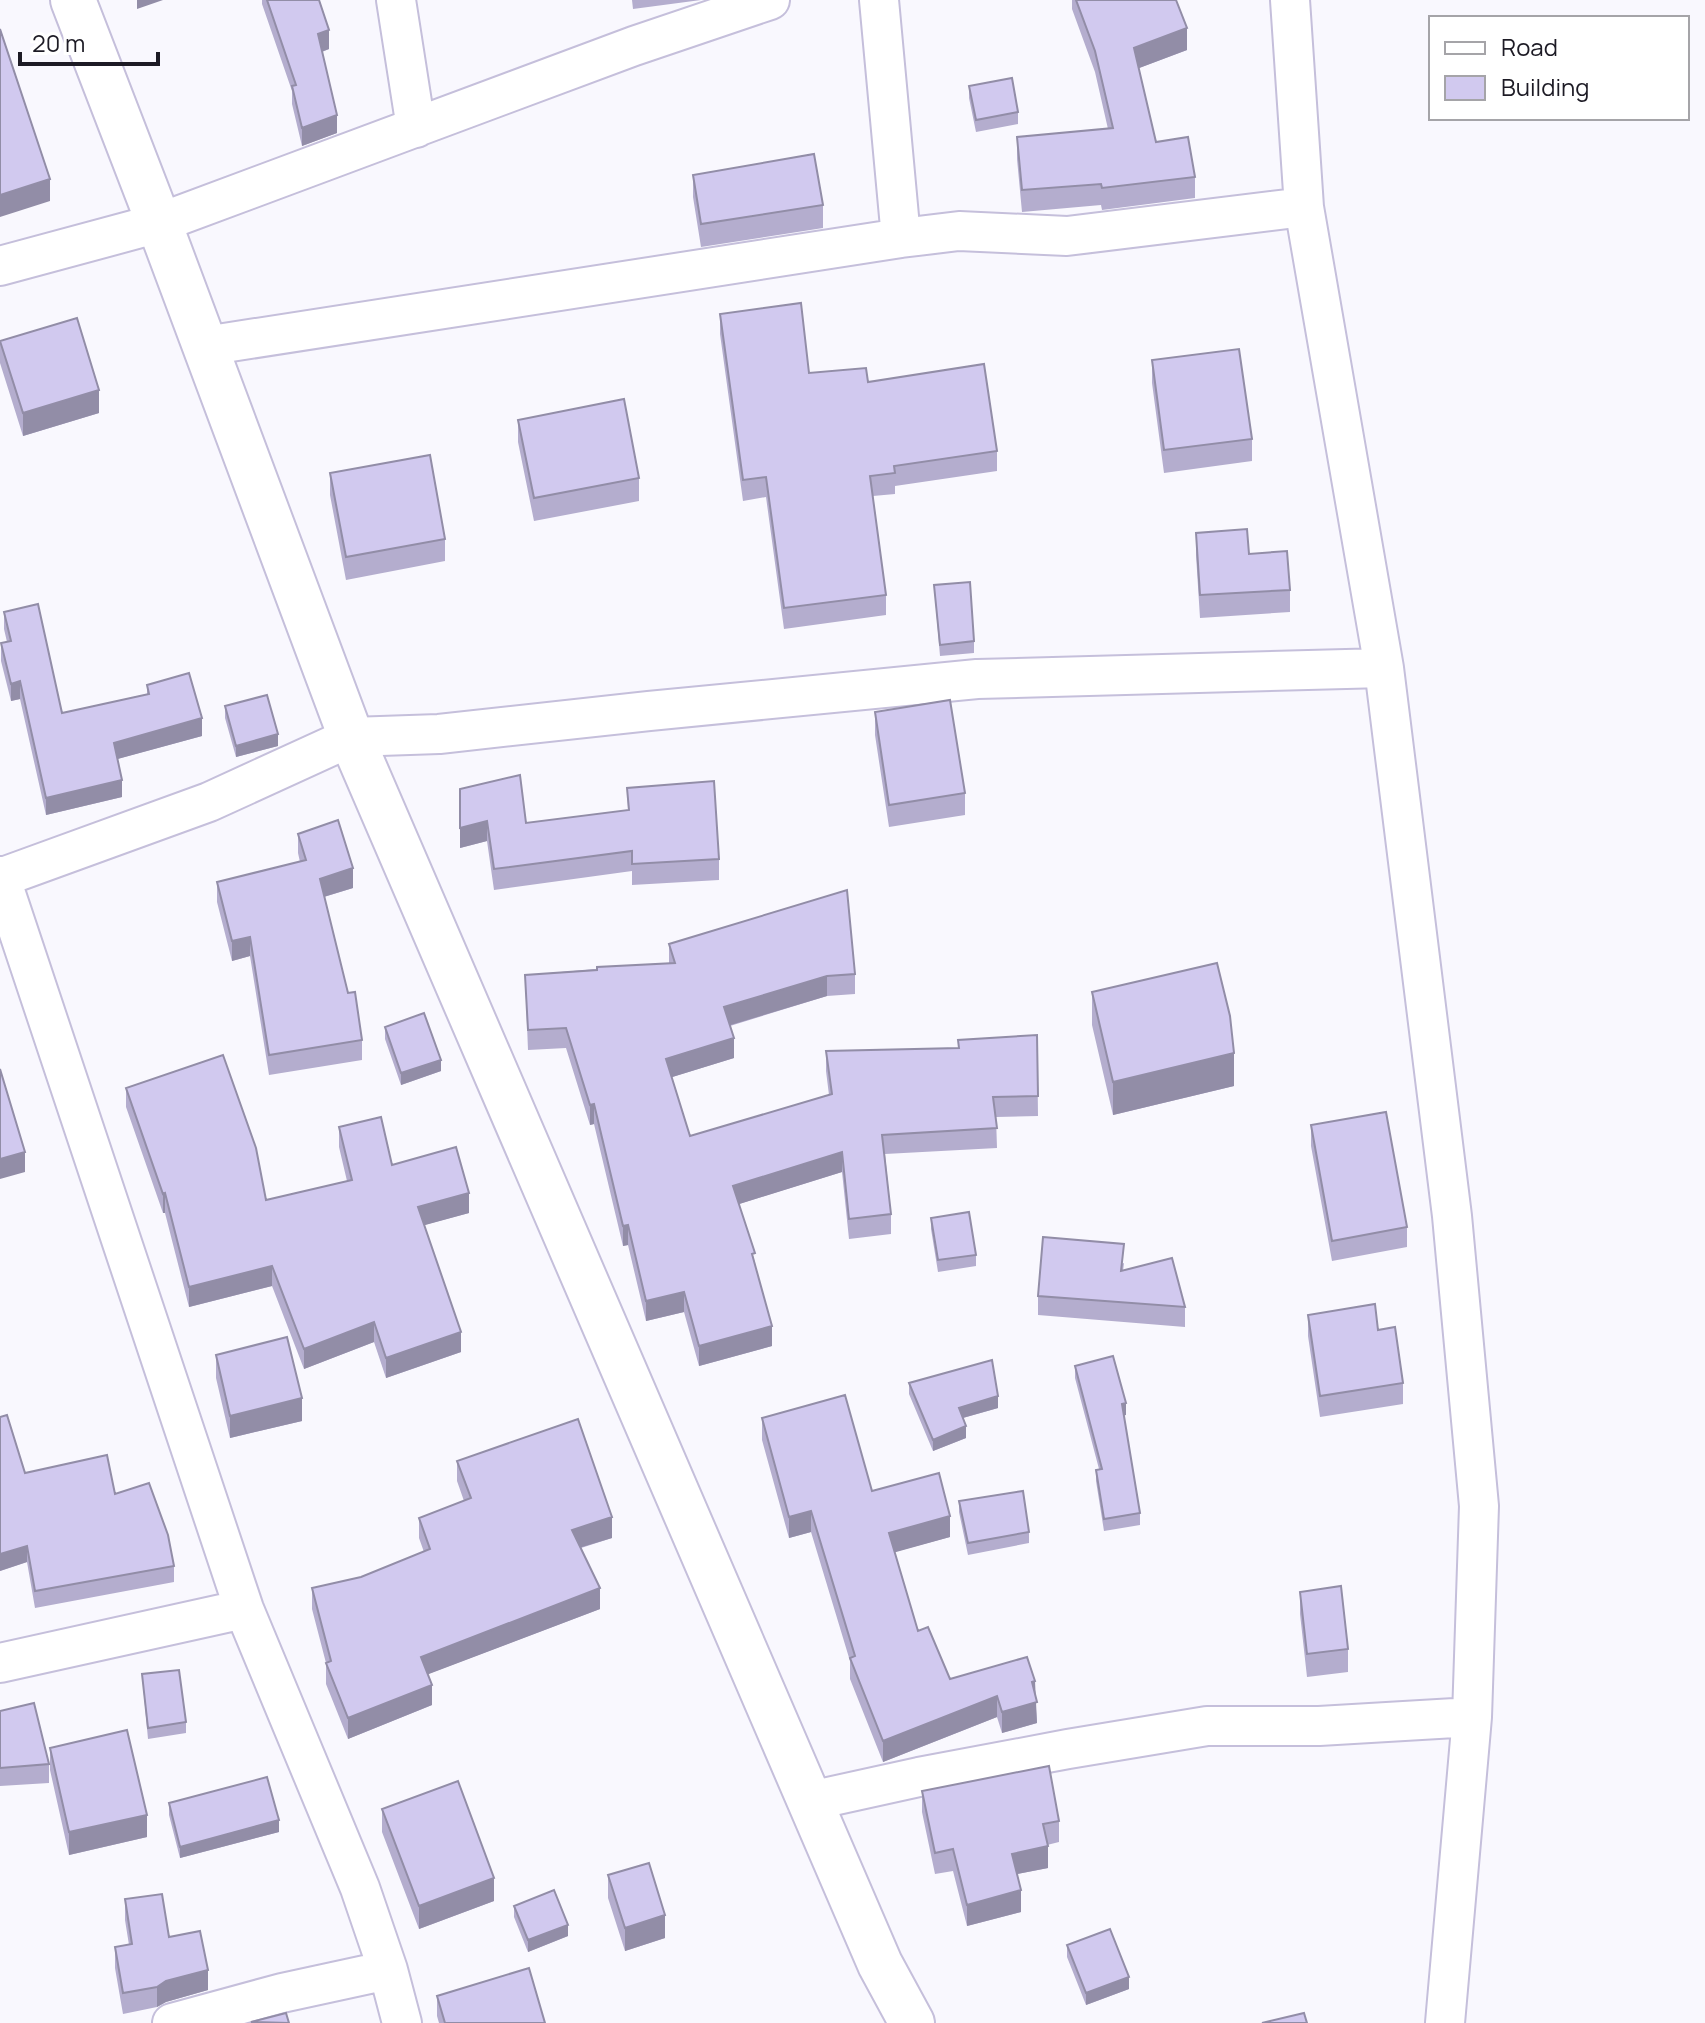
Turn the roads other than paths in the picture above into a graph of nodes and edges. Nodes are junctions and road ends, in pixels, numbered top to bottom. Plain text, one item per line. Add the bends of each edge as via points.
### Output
1 (73, 0) edge
2 (396, 0) edge
3 (770, 0) edge
4 (879, 0) edge
5 (1290, 0) edge
6 (416, 128) junction
7 (1304, 207) junction
8 (159, 223) junction
9 (901, 238) junction
10 (0, 266) edge
11 (205, 346) junction
12 (1384, 668) junction
13 (351, 737) junction
14 (0, 877) edge
15 (244, 1609) junction
16 (0, 1663) edge
17 (1472, 1717) junction
18 (810, 1801) junction
19 (388, 1970) junction
20 (172, 2023) edge
21 (402, 2023) edge
22 (912, 2023) edge
23 (1445, 2023) edge

1 - 8 main road
2 - 6 street
3 - 6 street
4 - 9 street
5 - 7 street
6 - 8 street
7 - 9 street via 1067,236 959,231
7 - 12 street
8 - 10 street
8 - 11 main road
9 - 11 street
11 - 13 main road
12 - 13 street via 977,679 439,734
12 - 17 street via 1452,1216 1479,1506
13 - 14 street via 209,802
13 - 18 main road
14 - 15 street
15 - 16 street
15 - 19 street via 360,1888
17 - 18 street via 1207,1726
17 - 23 street
18 - 22 main road via 880,1964
19 - 20 street
19 - 21 street

